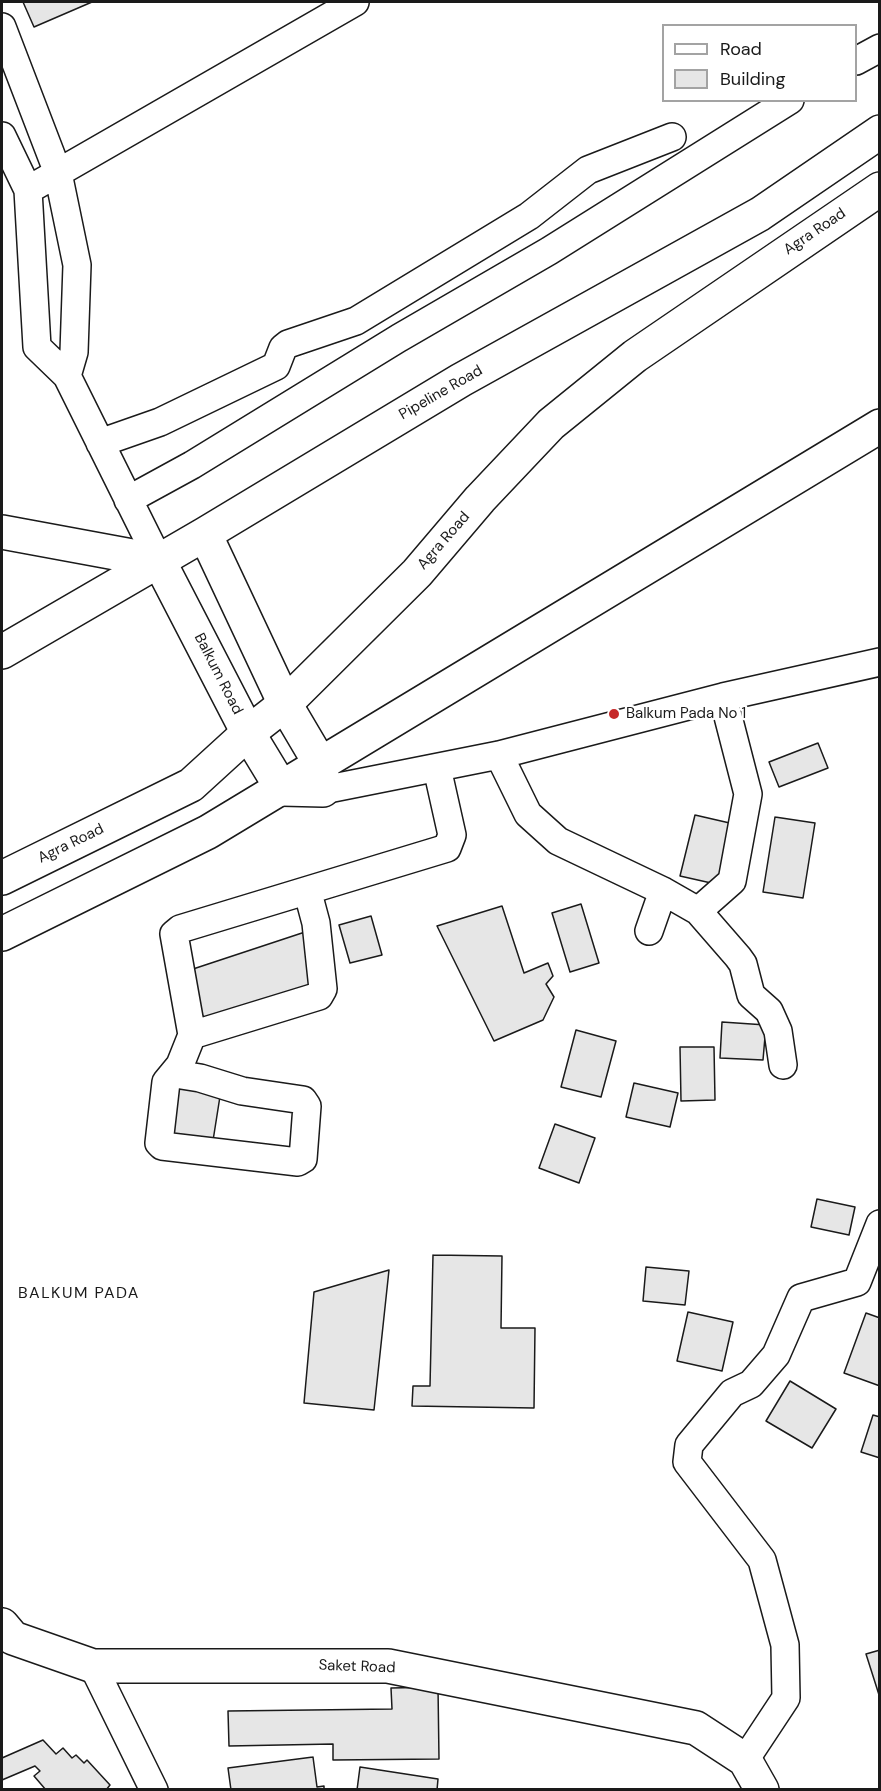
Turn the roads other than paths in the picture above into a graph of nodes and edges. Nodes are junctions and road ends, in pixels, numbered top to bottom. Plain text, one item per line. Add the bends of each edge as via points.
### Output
1 (355, 2) edge
2 (2, 27) edge
3 (879, 48) edge
4 (857, 60) edge
5 (785, 102) edge
6 (879, 132) edge
7 (2, 136) edge
8 (672, 137) dead end
9 (58, 173) junction
10 (879, 189) edge
11 (28, 190) junction
12 (76, 285) junction
13 (35, 286) junction
14 (67, 376) junction
15 (879, 426) edge
16 (100, 443) junction
17 (128, 500) junction
18 (2, 532) edge
19 (205, 534) junction
20 (159, 561) junction
21 (2, 652) edge
22 (879, 662) edge
23 (723, 697) junction
24 (285, 704) junction
25 (249, 733) junction
26 (499, 755) junction
27 (437, 768) junction
28 (322, 778) junction
29 (282, 789) junction
30 (2, 878) edge
31 (663, 891) junction
32 (308, 893) junction
33 (698, 911) junction
34 (650, 931) dead end
35 (2, 934) edge
36 (192, 1035) junction
37 (783, 1065) dead end
38 (175, 1074) junction
39 (879, 1224) edge
40 (2, 1625) edge
41 (93, 1666) junction
42 (745, 1760) junction
43 (154, 1790) edge
44 (762, 1790) edge

1 - 9 street
2 - 9 street
3 - 4 street
5 - 17 street via 549,251
6 - 19 main road, Pipeline Road via 760,214 461,381
7 - 11 street
8 - 16 street via 588,170 529,216 356,321 288,344 276,366 160,422
9 - 11 street
9 - 12 street via 77,264
10 - 24 main road, Agra Road via 634,356 551,424 417,573
11 - 13 street
12 - 13 street
12 - 14 street via 74,352
13 - 14 street via 37,347
14 - 16 street
15 - 28 main road
16 - 17 street
17 - 20 street
18 - 20 main road
19 - 20 main road, Pipeline Road
19 - 24 main road
20 - 21 main road, Pipeline Road
20 - 25 main road, Balkum Road
22 - 23 street
23 - 26 street
23 - 33 street via 748,794 732,881
24 - 25 main road, Agra Road
24 - 28 main road
25 - 29 main road, Balkum Road
25 - 30 main road, Agra Road via 191,785
26 - 27 street
26 - 31 street via 528,814 558,842
27 - 28 street
27 - 32 street via 452,835 447,848
28 - 29 main road
29 - 35 main road via 208,832
31 - 33 street
31 - 34 street
32 - 36 street via 316,922 323,989 319,996
32 - 36 street via 180,929 174,934
33 - 37 street via 743,964 751,995 769,1011 778,1031
36 - 38 street
38 - 38 street via 166,1082 159,1143 162,1146 298,1162 303,1159 307,1106 303,1100 242,1091
39 - 42 street via 857,1282 801,1298 776,1354 751,1384 732,1393 689,1445 687,1462 762,1560 785,1644 786,1698
40 - 41 main road, Saket Road via 13,1638
41 - 42 main road, Saket Road via 388,1666 696,1728
41 - 43 street
42 - 44 main road, Saket Road

